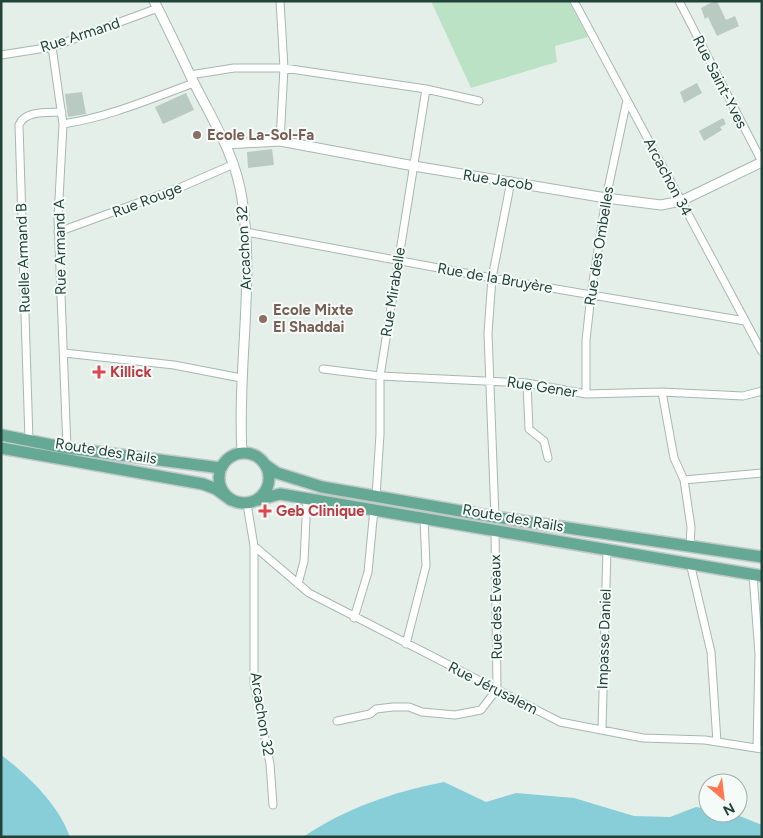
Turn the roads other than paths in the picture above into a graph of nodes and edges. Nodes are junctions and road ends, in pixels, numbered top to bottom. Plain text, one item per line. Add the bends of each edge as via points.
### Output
1 (280, 1) edge
2 (574, 1) edge
3 (679, 1) edge
4 (156, 5) edge
5 (52, 46) junction
6 (1, 55) edge
7 (284, 68) junction
8 (192, 79) junction
9 (426, 89) junction
10 (479, 100) dead end
11 (627, 100) junction
12 (62, 112) junction
13 (63, 124) junction
14 (280, 141) junction
15 (226, 144) junction
16 (762, 162) edge
17 (234, 164) junction
18 (414, 166) junction
19 (511, 181) junction
20 (606, 198) junction
21 (681, 201) junction
22 (58, 232) junction
23 (246, 232) junction
24 (397, 260) junction
25 (492, 278) junction
26 (591, 295) junction
27 (745, 321) junction
28 (762, 352) edge
29 (64, 353) junction
30 (323, 369) dead end
31 (380, 376) junction
32 (241, 378) junction
33 (492, 380) junction
34 (527, 383) junction
35 (762, 391) edge
36 (662, 392) junction
37 (586, 394) junction
38 (1, 435) edge
39 (29, 440) junction
40 (1, 448) edge
41 (67, 448) junction
42 (242, 453) junction
43 (548, 458) dead end
44 (267, 466) junction
45 (221, 468) junction
46 (762, 473) edge
47 (684, 480) junction
48 (376, 497) junction
49 (307, 499) junction
50 (230, 500) junction
51 (258, 500) junction
52 (247, 504) junction
53 (374, 509) junction
54 (495, 517) junction
55 (424, 518) junction
56 (495, 530) junction
57 (254, 546) junction
58 (690, 546) junction
59 (607, 549) junction
60 (762, 556) edge
61 (690, 563) junction
62 (758, 575) edge
63 (298, 584) junction
64 (354, 618) junction
65 (406, 644) junction
66 (497, 689) junction
67 (338, 721) dead end
68 (602, 729) junction
69 (718, 742) junction
70 (759, 748) edge
71 (273, 805) dead end

1 - 7 street
2 - 11 street, Arcachon 34
3 - 16 street, Rue Saint-Yves
4 - 5 street, Rue Armand
4 - 8 street, Arcachon 32
5 - 6 street, Rue Armand
5 - 12 street, Rue Armand A
7 - 8 street via 234,68
7 - 9 street
7 - 14 street
8 - 13 street via 122,111
8 - 15 street, Arcachon 32
9 - 10 street
9 - 18 street, Rue Mirabelle
11 - 20 street, Rue des Ombelles
11 - 21 street, Arcachon 34
12 - 13 street, Rue Armand A
12 - 39 street, Ruelle Armand B via 28,115 19,125
13 - 22 street, Rue Armand A
14 - 15 street, Rue Jacob
14 - 18 street, Rue Jacob
15 - 17 street, Arcachon 32
16 - 21 street, Rue Jacob
17 - 22 street, Rue Rouge via 179,188
17 - 23 street, Arcachon 32
18 - 19 street, Rue Jacob
18 - 24 street, Rue Mirabelle
19 - 20 street, Rue Jacob
19 - 25 street
20 - 21 street, Rue Jacob via 661,205
20 - 26 street, Rue des Ombelles
21 - 27 street, Arcachon 34
22 - 29 street, Rue Armand A
23 - 24 street, Rue de la Bruyère
23 - 32 street, Arcachon 32
24 - 25 street, Rue de la Bruyère
24 - 31 street, Rue Mirabelle
25 - 26 street, Rue de la Bruyère
25 - 33 street via 488,333
26 - 27 street, Rue de la Bruyère
26 - 37 street, Rue des Ombelles via 586,340
27 - 28 street, Arcachon 34
29 - 32 street via 174,365
29 - 41 street, Rue Armand A
30 - 31 street, Rue Gener
31 - 33 street, Rue Gener
31 - 48 street, Rue Mirabelle
32 - 42 street, Arcachon 32
33 - 34 street, Rue Gener
33 - 54 street
34 - 37 street, Rue Gener
34 - 43 street via 528,429 544,441
35 - 36 street, Rue Gener via 744,396
36 - 37 street, Rue Gener
36 - 47 street via 674,458
38 - 39 main road, Route des Rails
39 - 41 main road, Route des Rails
40 - 50 main road, Route des Rails via 204,484
41 - 45 main road, Route des Rails
42 - 44 main road via 256,456
42 - 45 main road via 229,458
44 - 48 main road, Route des Rails via 277,473 322,487
44 - 51 main road via 270,481
45 - 50 main road via 221,490
46 - 47 street
47 - 58 street via 691,527
48 - 54 main road, Route des Rails
49 - 51 main road, Route des Rails via 280,494
49 - 53 main road, Route des Rails
49 - 63 street via 304,561
50 - 52 main road
51 - 52 main road
52 - 57 street, Arcachon 32
53 - 55 main road, Route des Rails
53 - 64 street via 368,572
54 - 58 main road, Route des Rails
55 - 56 main road, Route des Rails
55 - 65 street via 426,566
56 - 59 main road, Route des Rails
56 - 66 street, Rue des Eveaux
57 - 63 street, Rue Jérusalem
57 - 71 street, Arcachon 32 via 254,683 270,764
58 - 60 main road, Route des Rails
59 - 61 main road, Route des Rails
59 - 68 street, Impasse Daniel
61 - 62 main road, Route des Rails
61 - 69 street via 711,652
62 - 70 street
63 - 64 street, Rue Jérusalem
64 - 65 street, Rue Jérusalem
65 - 66 street, Rue Jérusalem
66 - 67 street via 481,710 455,715 393,707
66 - 68 street, Rue Jérusalem via 560,722
68 - 69 street, Rue Jérusalem via 643,738
69 - 70 street, Rue Jérusalem

